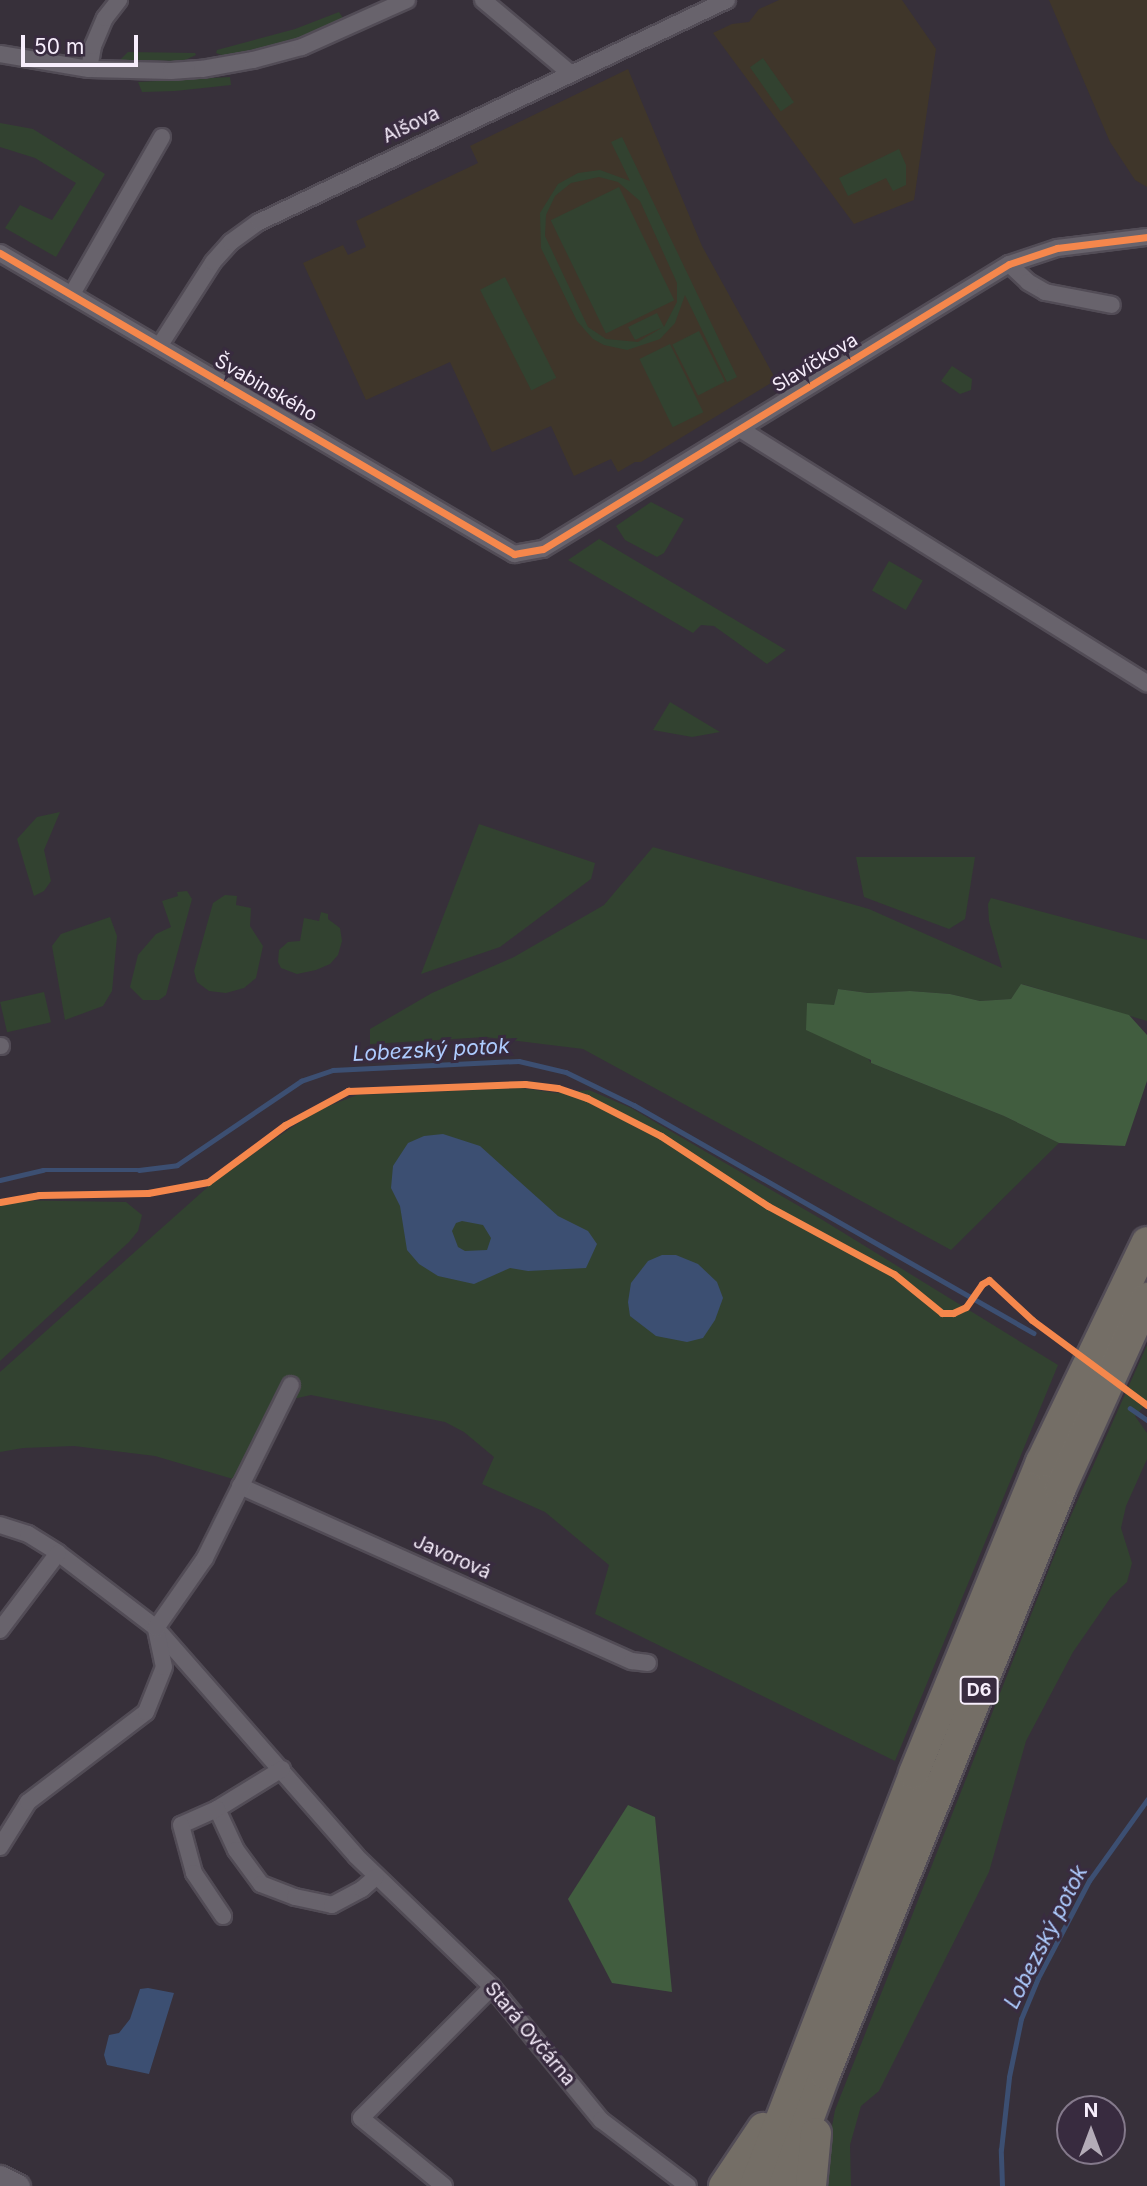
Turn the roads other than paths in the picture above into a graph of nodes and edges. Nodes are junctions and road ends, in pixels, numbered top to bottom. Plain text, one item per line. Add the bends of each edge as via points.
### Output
1 (119, 0) edge
2 (407, 0) edge
3 (483, 0) edge
4 (727, 0) edge
5 (0, 54) edge
6 (89, 69) junction
7 (570, 73) junction
8 (162, 137) dead end
9 (1147, 237) edge
10 (0, 253) edge
11 (1009, 264) junction
12 (72, 294) junction
13 (1112, 305) dead end
14 (160, 345) junction
15 (740, 429) junction
16 (514, 554) joint
17 (1147, 682) edge
18 (1147, 1242) edge
19 (1147, 1298) edge
20 (291, 1385) dead end
21 (240, 1486) junction
22 (0, 1525) edge
23 (58, 1553) junction
24 (156, 1628) junction
25 (0, 1630) edge
26 (648, 1663) dead end
27 (282, 1769) junction
28 (217, 1809) junction
29 (0, 1847) edge
30 (376, 1877) junction
31 (223, 1916) dead end
32 (492, 1987) junction
33 (813, 2069) junction
34 (0, 2177) edge
35 (18, 2186) edge
36 (444, 2186) edge
37 (688, 2186) edge
38 (724, 2186) edge
39 (755, 2186) edge
40 (784, 2186) edge
41 (811, 2186) edge

1 - 6 street via 97,37
2 - 6 street via 302,47 253,60 171,71
3 - 7 street
4 - 7 street, Alšova
5 - 6 street
7 - 14 street, Alšova via 259,222 213,262
8 - 12 street
9 - 11 street, Slavíčkova via 1057,248
10 - 12 street, Švabinského
11 - 13 street via 1045,292
11 - 15 street, Slavíčkova
12 - 14 street, Švabinského
14 - 16 street, Švabinského
15 - 16 street, Slavíčkova via 543,549
15 - 17 street
18 - 33 highway, D6 via 1041,1462 914,1773
19 - 33 highway, D6
20 - 21 street
21 - 24 street via 205,1558
21 - 26 street, Javorová via 632,1661
22 - 23 street, Stará Ovčárna via 28,1534
23 - 24 street, Stará Ovčárna
23 - 25 street
24 - 27 street, Stará Ovčárna
24 - 29 street via 164,1667 146,1712 28,1802
27 - 28 street
27 - 30 street, Stará Ovčárna
28 - 30 street via 236,1850 261,1884 332,1905
28 - 31 street via 181,1825 194,1873
30 - 32 street, Stará Ovčárna
32 - 36 street via 361,2118
32 - 37 street, Stará Ovčárna via 601,2120
33 - 38 highway
33 - 39 highway, D6
33 - 40 highway, D6
33 - 41 highway
34 - 35 main road

